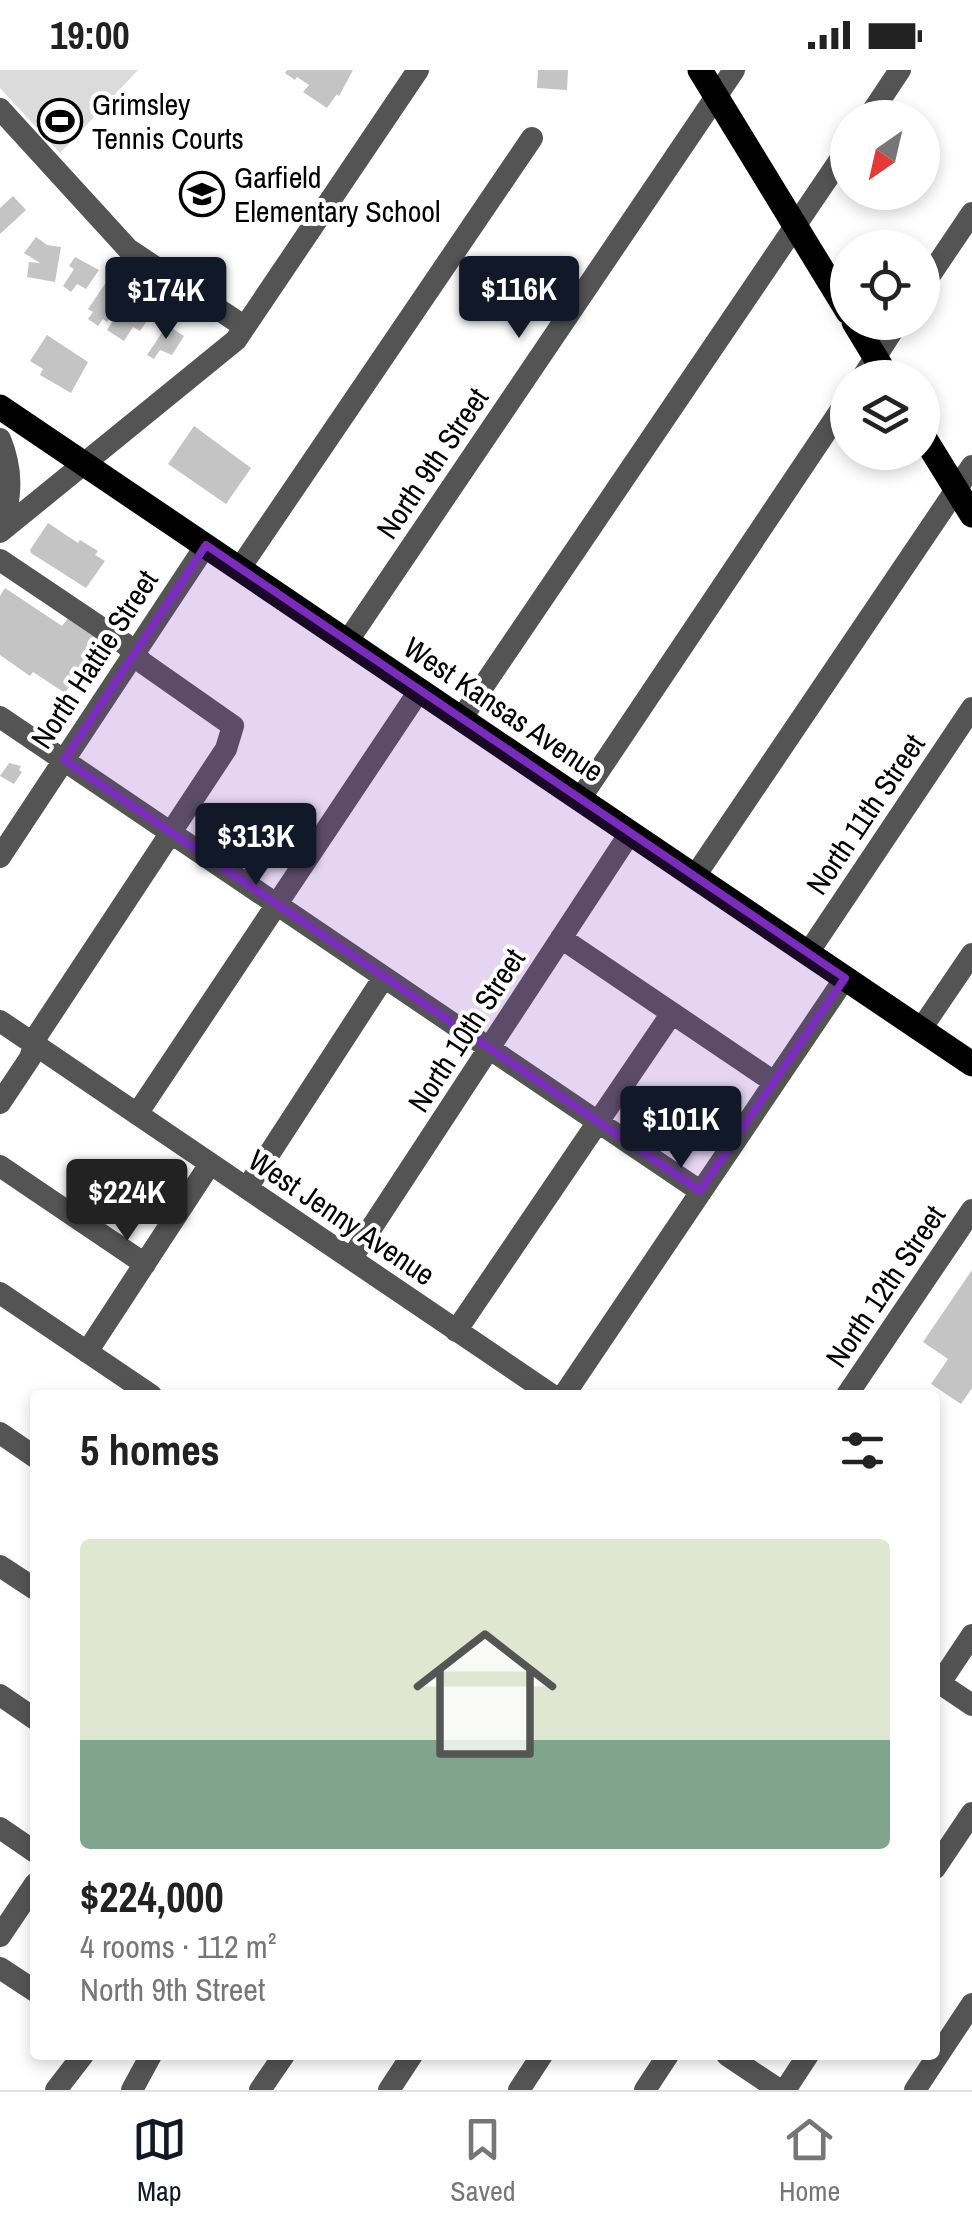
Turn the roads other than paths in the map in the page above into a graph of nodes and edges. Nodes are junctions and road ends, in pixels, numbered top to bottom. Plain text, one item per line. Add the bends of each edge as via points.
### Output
1 (418, 70) edge
2 (700, 70) edge
3 (734, 70) edge
4 (900, 70) edge
5 (716, 96) junction
6 (880, 100) edge
7 (0, 109) edge
8 (532, 138) dead end
9 (830, 174) edge
10 (972, 213) edge
11 (795, 226) junction
12 (940, 260) edge
13 (830, 283) edge
14 (244, 328) junction
15 (0, 406) edge
16 (830, 426) edge
17 (0, 439) edge
18 (82, 462) junction
19 (940, 462) edge
20 (972, 466) edge
21 (957, 489) junction
22 (972, 515) edge
23 (2, 530) edge
24 (206, 545) junction
25 (0, 560) edge
26 (240, 568) junction
27 (347, 642) junction
28 (134, 653) junction
29 (419, 691) junction
30 (972, 708) edge
31 (0, 717) edge
32 (461, 719) junction
33 (64, 760) junction
34 (580, 799) junction
35 (170, 832) junction
36 (630, 833) junction
37 (0, 857) edge
38 (695, 876) junction
39 (276, 904) junction
40 (561, 938) junction
41 (808, 953) junction
42 (972, 954) edge
43 (384, 978) junction
44 (845, 978) junction
45 (672, 1013) junction
46 (0, 1022) edge
47 (921, 1029) junction
48 (34, 1044) junction
49 (489, 1049) junction
50 (972, 1064) edge
51 (774, 1082) junction
52 (0, 1103) edge
53 (136, 1114) junction
54 (598, 1122) junction
55 (210, 1164) junction
56 (0, 1166) edge
57 (246, 1188) junction
58 (700, 1191) junction
59 (972, 1210) edge
60 (351, 1259) junction
61 (146, 1264) junction
62 (0, 1293) edge
63 (456, 1330) junction
64 (86, 1352) junction
65 (143, 1390) edge
66 (545, 1390) edge
67 (567, 1390) edge
68 (850, 1390) edge
69 (0, 1433) edge
70 (30, 1454) edge
71 (0, 1566) edge
72 (30, 1586) edge
73 (972, 1635) edge
74 (940, 1679) edge
75 (940, 1685) edge
76 (0, 1695) edge
77 (972, 1705) edge
78 (30, 1716) edge
79 (972, 1813) edge
80 (0, 1828) edge
81 (30, 1849) edge
82 (940, 1861) edge
83 (30, 1891) edge
84 (0, 1936) edge
85 (0, 1968) edge
86 (30, 1988) edge
87 (972, 2004) edge
88 (940, 2052) edge
89 (79, 2060) edge
90 (143, 2060) edge
91 (281, 2060) edge
92 (409, 2060) edge
93 (539, 2060) edge
94 (665, 2060) edge
95 (735, 2060) edge
96 (804, 2060) edge
97 (935, 2060) edge
98 (56, 2090) edge
99 (132, 2090) edge
100 (260, 2090) edge
101 (388, 2090) edge
102 (519, 2090) edge
103 (645, 2090) edge
104 (782, 2090) edge
105 (915, 2090) edge

1 - 14 street
2 - 5 main road
3 - 5 street, North 9th Street
4 - 6 street
5 - 11 main road
5 - 27 street, North 9th Street
7 - 14 street via 128,248
8 - 26 street
9 - 11 street
10 - 12 street
11 - 13 main road
11 - 32 street
14 - 18 street
15 - 18 main road, West Kansas Avenue
16 - 34 street
17 - 23 street via 10,464 11,496
18 - 23 street
18 - 24 main road, West Kansas Avenue
19 - 21 main road
20 - 21 street
21 - 22 main road
21 - 38 street
24 - 26 main road, West Kansas Avenue
24 - 28 street, North Hattie Street
25 - 28 street
26 - 27 main road, West Kansas Avenue
27 - 29 main road, West Kansas Avenue
28 - 33 street, North Hattie Street
28 - 35 street via 232,726 226,749
29 - 32 main road, West Kansas Avenue
29 - 39 street
30 - 41 street, North 11th Street
31 - 33 street
32 - 34 main road, West Kansas Avenue
33 - 35 street
33 - 37 street, North Hattie Street
34 - 36 main road, West Kansas Avenue
35 - 39 street
35 - 48 street
36 - 38 main road, West Kansas Avenue
36 - 40 street, North 10th Street
38 - 41 main road, West Kansas Avenue
39 - 43 street
39 - 53 street
40 - 45 street
40 - 49 street, North 10th Street
41 - 44 main road, West Kansas Avenue
42 - 47 street
43 - 49 street
43 - 57 street
44 - 47 main road, West Kansas Avenue
44 - 51 street
45 - 51 street
45 - 54 street
46 - 48 street, West Jenny Avenue
47 - 50 main road, West Kansas Avenue
48 - 52 street
48 - 53 street, West Jenny Avenue
49 - 54 street
49 - 60 street, North 10th Street
51 - 58 street
53 - 55 street, West Jenny Avenue
54 - 58 street
54 - 63 street
55 - 57 street, West Jenny Avenue
55 - 61 street
56 - 61 street
57 - 60 street, West Jenny Avenue
58 - 67 street
59 - 68 street, North 12th Street
60 - 63 street, West Jenny Avenue
61 - 64 street
62 - 64 street
63 - 66 street, West Jenny Avenue
64 - 65 street
69 - 70 street
71 - 72 street
73 - 74 street
75 - 77 street
76 - 78 street
79 - 82 street
80 - 81 street
83 - 84 street
85 - 86 street
87 - 88 street
89 - 98 street
90 - 99 street
91 - 100 street
92 - 101 street
93 - 102 street
94 - 103 street
95 - 104 street
96 - 104 street
97 - 105 street

